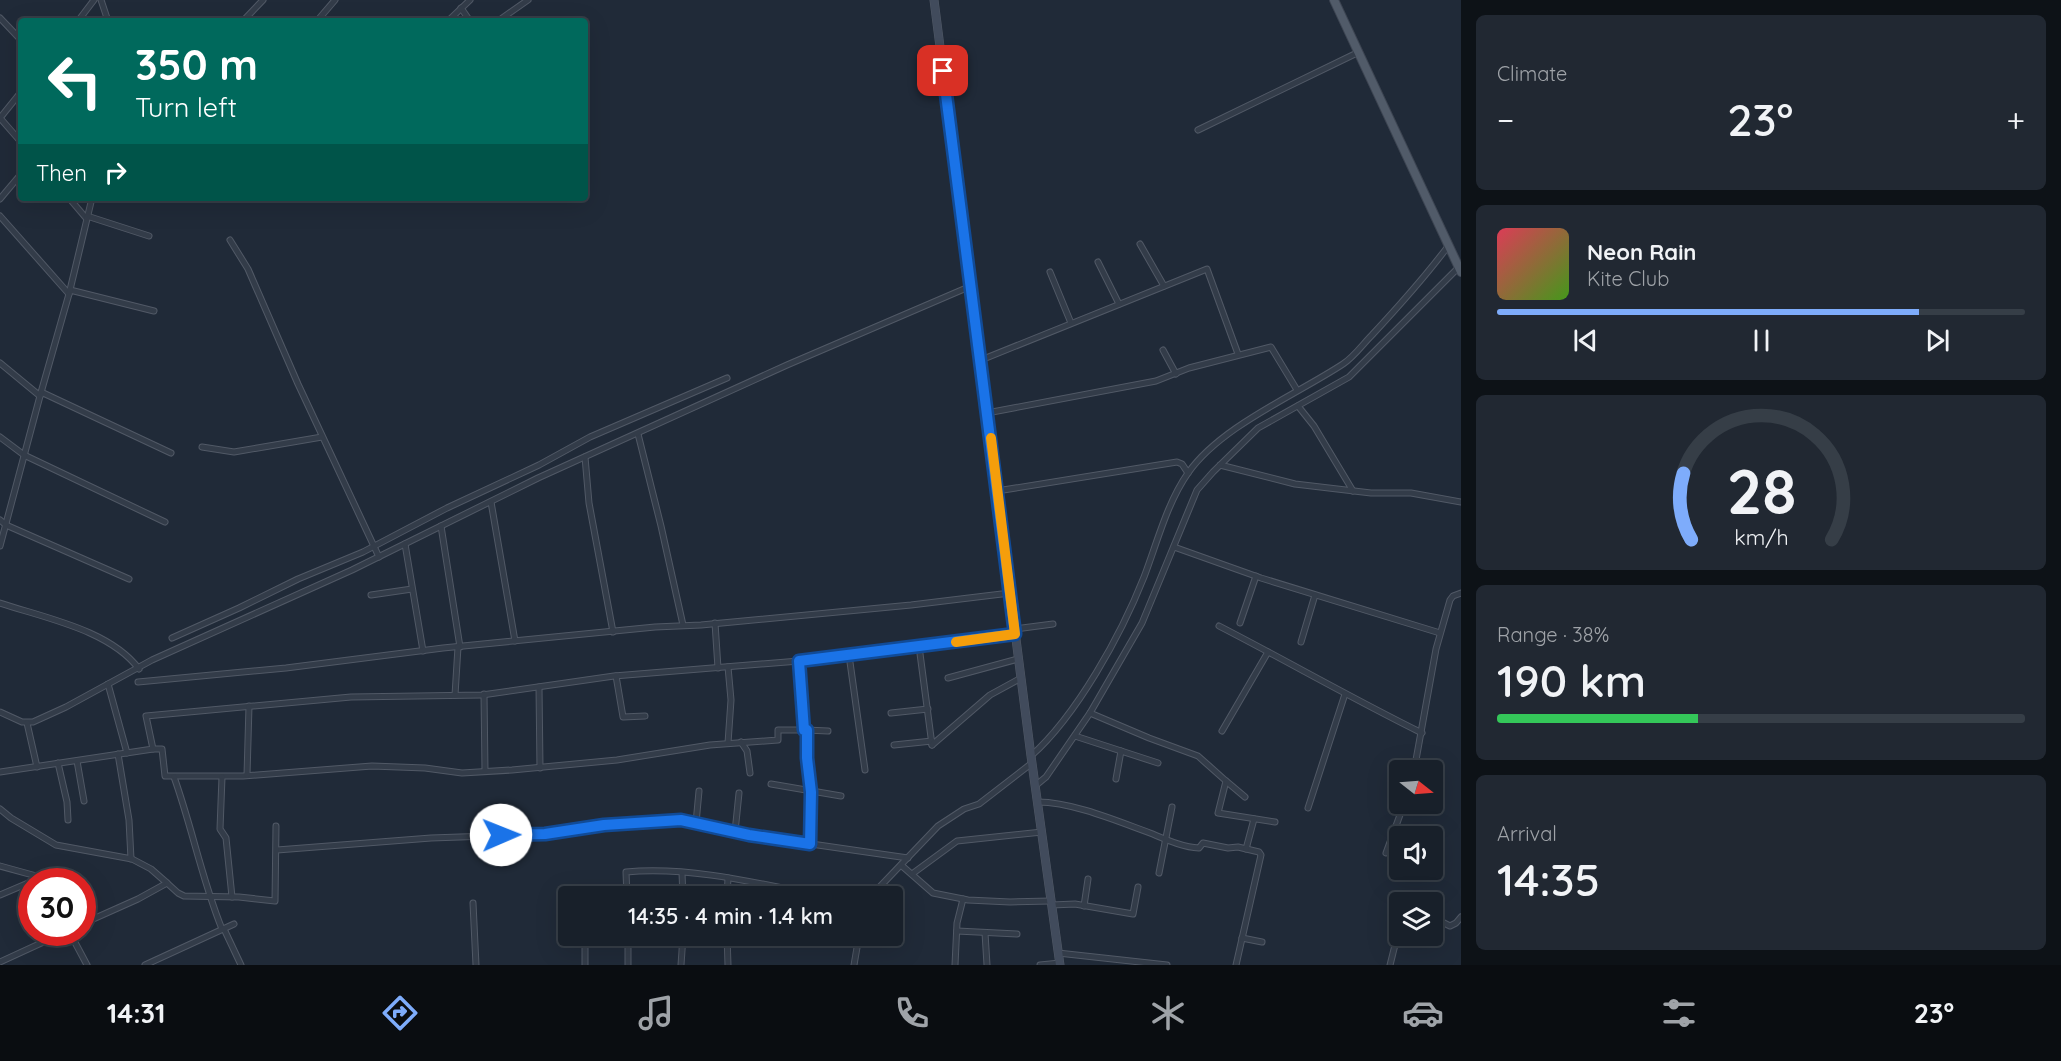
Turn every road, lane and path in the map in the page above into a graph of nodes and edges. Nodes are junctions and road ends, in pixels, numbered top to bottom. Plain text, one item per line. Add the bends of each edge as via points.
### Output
1 (94, 0) edge
2 (101, 0) edge
3 (262, 0) edge
4 (335, 0) edge
5 (470, 0) edge
6 (528, 0) edge
7 (934, 0) edge
8 (1334, 0) edge
9 (461, 8) junction
10 (0, 18) edge
11 (80, 18) edge
12 (107, 18) edge
13 (248, 18) edge
14 (320, 18) edge
15 (451, 18) edge
16 (468, 18) edge
17 (502, 18) edge
18 (18, 37) edge
19 (1359, 52) junction
20 (18, 96) edge
21 (1198, 130) dead end
22 (18, 139) edge
23 (18, 178) edge
24 (0, 199) edge
25 (72, 201) edge
26 (91, 201) edge
27 (0, 216) edge
28 (87, 217) junction
29 (149, 236) dead end
30 (230, 240) dead end
31 (1140, 244) dead end
32 (1449, 245) junction
33 (1098, 262) dead end
34 (1460, 269) edge
35 (1050, 272) dead end
36 (971, 286) junction
37 (1164, 286) junction
38 (70, 292) junction
39 (1119, 304) junction
40 (154, 310) dead end
41 (1071, 323) junction
42 (1163, 350) dead end
43 (1238, 354) junction
44 (981, 360) junction
45 (0, 363) edge
46 (1176, 374) junction
47 (727, 378) dead end
48 (1297, 390) junction
49 (40, 394) junction
50 (1298, 406) junction
51 (987, 413) junction
52 (638, 434) junction
53 (0, 437) edge
54 (322, 437) junction
55 (202, 447) dead end
56 (171, 453) dead end
57 (24, 455) junction
58 (585, 458) junction
59 (1220, 465) junction
60 (1188, 472) junction
61 (997, 491) junction
62 (1353, 491) junction
63 (491, 502) junction
64 (1461, 502) edge
65 (0, 520) edge
66 (165, 522) dead end
67 (6, 525) junction
68 (441, 526) junction
69 (405, 544) junction
70 (0, 546) edge
71 (373, 546) junction
72 (1174, 548) junction
73 (379, 556) junction
74 (1256, 576) junction
75 (129, 579) dead end
76 (412, 589) junction
77 (1010, 593) junction
78 (1461, 593) edge
79 (371, 595) dead end
80 (1315, 595) junction
81 (0, 603) edge
82 (715, 623) junction
83 (1240, 623) dead end
84 (1053, 624) dead end
85 (683, 626) junction
86 (1219, 626) dead end
87 (613, 632) junction
88 (1015, 632) junction
89 (1440, 633) junction
90 (172, 638) dead end
91 (515, 642) junction
92 (1301, 642) dead end
93 (920, 646) junction
94 (459, 647) junction
95 (423, 651) junction
96 (1268, 652) junction
97 (849, 655) junction
98 (1018, 659) junction
99 (799, 661) junction
100 (728, 667) junction
101 (718, 668) junction
102 (139, 669) junction
103 (616, 676) junction
104 (948, 678) dead end
105 (1021, 678) junction
106 (138, 682) dead end
107 (108, 684) junction
108 (538, 687) junction
109 (484, 694) junction
110 (1345, 694) junction
111 (455, 695) junction
112 (249, 706) junction
113 (928, 709) junction
114 (0, 712) edge
115 (891, 713) dead end
116 (1090, 713) junction
117 (645, 716) dead end
118 (27, 723) junction
119 (805, 730) junction
120 (828, 731) dead end
121 (1222, 731) dead end
122 (1422, 733) junction
123 (1075, 736) junction
124 (932, 741) junction
125 (741, 742) junction
126 (728, 743) junction
127 (894, 745) dead end
128 (153, 749) junction
129 (1121, 751) junction
130 (128, 753) junction
131 (118, 754) junction
132 (1031, 760) junction
133 (1416, 760) edge
134 (77, 761) junction
135 (1158, 763) dead end
136 (58, 764) junction
137 (37, 766) junction
138 (540, 768) junction
139 (865, 770) dead end
140 (485, 771) junction
141 (0, 772) edge
142 (750, 773) dead end
143 (247, 776) junction
144 (174, 777) junction
145 (222, 777) junction
146 (1116, 779) dead end
147 (1226, 781) junction
148 (771, 784) dead end
149 (1035, 786) junction
150 (699, 791) dead end
151 (811, 792) junction
152 (739, 793) dead end
153 (841, 796) dead end
154 (1245, 797) dead end
155 (84, 801) dead end
156 (1038, 802) junction
157 (1172, 807) dead end
158 (1308, 808) dead end
159 (0, 809) edge
160 (1400, 814) edge
161 (1254, 819) junction
162 (68, 820) dead end
163 (1275, 822) dead end
164 (696, 823) junction
165 (276, 826) dead end
166 (735, 832) junction
167 (1042, 832) junction
168 (1165, 839) junction
169 (810, 844) junction
170 (1246, 849) junction
171 (277, 850) junction
172 (1386, 853) dead end
173 (908, 858) junction
174 (131, 859) junction
175 (0, 866) edge
176 (902, 866) junction
177 (18, 871) edge
178 (682, 873) junction
179 (910, 873) junction
180 (1159, 873) dead end
181 (728, 878) junction
182 (1088, 879) dead end
183 (167, 883) junction
184 (627, 886) edge
185 (683, 886) edge
186 (728, 886) edge
187 (769, 886) edge
188 (881, 886) edge
189 (18, 887) edge
190 (1138, 887) dead end
191 (0, 895) edge
192 (208, 896) junction
193 (232, 897) junction
194 (963, 899) junction
195 (473, 903) dead end
196 (1052, 903) junction
197 (1084, 906) junction
198 (1461, 916) edge
199 (96, 918) edge
200 (1443, 922) edge
201 (234, 924) dead end
202 (223, 929) junction
203 (957, 931) junction
204 (985, 933) junction
205 (1017, 934) dead end
206 (1242, 938) junction
207 (1262, 942) dead end
208 (35, 946) edge
209 (77, 946) edge
210 (628, 946) edge
211 (682, 946) edge
212 (727, 946) edge
213 (857, 946) edge
214 (1395, 946) edge
215 (585, 948) dead end
216 (1058, 953) junction
217 (0, 962) edge
218 (1127, 962) edge
219 (1060, 964) edge
220 (87, 965) edge
221 (145, 965) edge
222 (241, 965) edge
223 (476, 965) edge
224 (585, 965) edge
225 (628, 965) edge
226 (681, 965) edge
227 (728, 965) edge
228 (854, 965) edge
229 (955, 965) edge
230 (987, 965) edge
231 (1040, 965) edge
232 (1167, 965) edge
233 (1236, 965) edge
234 (1390, 965) edge

1 - 11 street
2 - 12 street
3 - 13 street
4 - 14 street
5 - 9 street
6 - 17 street
7 - 36 main road
8 - 19 main road
9 - 15 street
9 - 16 street
10 - 18 street
19 - 21 street
19 - 32 main road
20 - 22 street via 0,118
23 - 24 street
25 - 28 street
26 - 28 street
27 - 38 street
28 - 29 street
28 - 38 street
30 - 54 street via 257,288
31 - 37 street
32 - 34 main road
32 - 48 street via 1417,287 1346,363
33 - 39 street
34 - 50 street via 1348,377
35 - 41 street
36 - 44 main road
36 - 52 street
37 - 39 street
37 - 43 street via 1207,269
38 - 40 street
38 - 49 street
39 - 41 street
41 - 44 street
42 - 46 street
43 - 46 street
43 - 48 street via 1271,347
44 - 51 main road
45 - 49 street
46 - 51 street
47 - 71 street via 590,437
48 - 60 street via 1211,447
49 - 56 street
49 - 57 street
50 - 59 street via 1258,428
50 - 62 street
51 - 61 main road
52 - 58 street
52 - 85 street
53 - 57 street
54 - 55 street via 234,452
54 - 71 street
57 - 66 street
57 - 67 street
58 - 63 street
58 - 87 street
59 - 62 street via 1295,484
59 - 72 street via 1197,490
60 - 61 street via 1177,462
60 - 132 street via 1127,620 1090,681
61 - 77 main road
62 - 64 street via 1411,493
63 - 68 street
63 - 91 street
65 - 67 street
67 - 70 street
67 - 75 street
68 - 69 street
68 - 94 street
69 - 73 street
69 - 76 street
71 - 73 street
71 - 90 street
72 - 74 street
72 - 116 street via 1142,623
73 - 102 street
74 - 80 street
74 - 83 street
76 - 79 street
76 - 95 street
77 - 82 street
77 - 88 main road
78 - 89 street via 1450,600
80 - 89 street
80 - 92 street
81 - 102 street via 106,640
82 - 85 street
82 - 101 street
84 - 88 street
85 - 87 street
86 - 96 street
87 - 91 street
88 - 93 street
88 - 98 main road
89 - 122 street
91 - 94 street
93 - 97 street
93 - 113 street
94 - 95 street
94 - 111 street
95 - 106 street
96 - 110 street
96 - 121 street
97 - 99 street
97 - 139 street
98 - 104 street
98 - 105 main road
99 - 100 street
99 - 119 street
100 - 101 street
100 - 126 street
101 - 103 street
102 - 107 street
103 - 108 street
103 - 117 street via 623,717
105 - 124 street via 990,695 932,745
105 - 132 main road
107 - 118 street
107 - 130 street
108 - 109 street
108 - 138 street
109 - 111 street
109 - 140 street
110 - 122 street
110 - 158 street
111 - 112 street via 351,697
112 - 128 street via 146,716
112 - 143 street
113 - 115 street
113 - 124 street
114 - 118 street
116 - 123 street
116 - 147 street via 1194,753
118 - 137 street
119 - 120 street
119 - 125 street via 778,730 778,740
119 - 151 street
122 - 133 street
123 - 129 street
123 - 149 street
124 - 127 street
125 - 126 street
125 - 142 street via 747,751
126 - 138 street
128 - 130 street
128 - 144 street via 162,749 165,776
129 - 135 street
129 - 146 street
130 - 131 street
131 - 134 street
131 - 174 street
132 - 149 main road
132 - 173 street via 975,807 964,808 943,822
134 - 136 street
134 - 155 street
136 - 137 street
136 - 162 street
137 - 141 street
138 - 140 street
140 - 143 street via 462,773 372,766
143 - 145 street
144 - 145 street
144 - 192 street via 196,843
145 - 193 street via 220,831 226,837
147 - 154 street
147 - 161 street via 1218,813
148 - 151 street
149 - 156 main road
150 - 164 street
151 - 153 street
151 - 169 street
152 - 166 street
156 - 167 main road
156 - 168 street via 1052,802
157 - 168 street
159 - 174 street via 56,844
160 - 172 street
161 - 163 street
161 - 170 street
164 - 166 street
164 - 171 street via 660,820 545,834 441,837
165 - 171 street
166 - 169 street
167 - 179 street via 964,839
167 - 196 main road
168 - 170 street via 1196,848 1203,843
168 - 180 street
169 - 173 street
170 - 206 street via 1261,855
171 - 193 street via 275,901
173 - 176 street
174 - 183 street
175 - 177 street
176 - 179 street
176 - 188 street
178 - 181 street
178 - 184 street via 626,872
178 - 185 street
179 - 194 street via 933,893
181 - 186 street
181 - 187 street
182 - 197 street
183 - 192 street via 181,895
183 - 199 street
189 - 191 street
190 - 197 street via 1133,914
192 - 193 street
192 - 202 street
194 - 196 street
194 - 203 street
195 - 223 street
196 - 197 street
196 - 216 main road
198 - 200 street via 1456,924
201 - 202 street
202 - 221 street
202 - 222 street
203 - 204 street
203 - 229 street
204 - 205 street
204 - 230 street
206 - 207 street
206 - 233 street
208 - 217 street
209 - 220 street
210 - 225 street
211 - 226 street
212 - 227 street
213 - 228 street
214 - 234 street
215 - 224 street
216 - 218 street
216 - 219 main road
218 - 232 street
219 - 231 street

